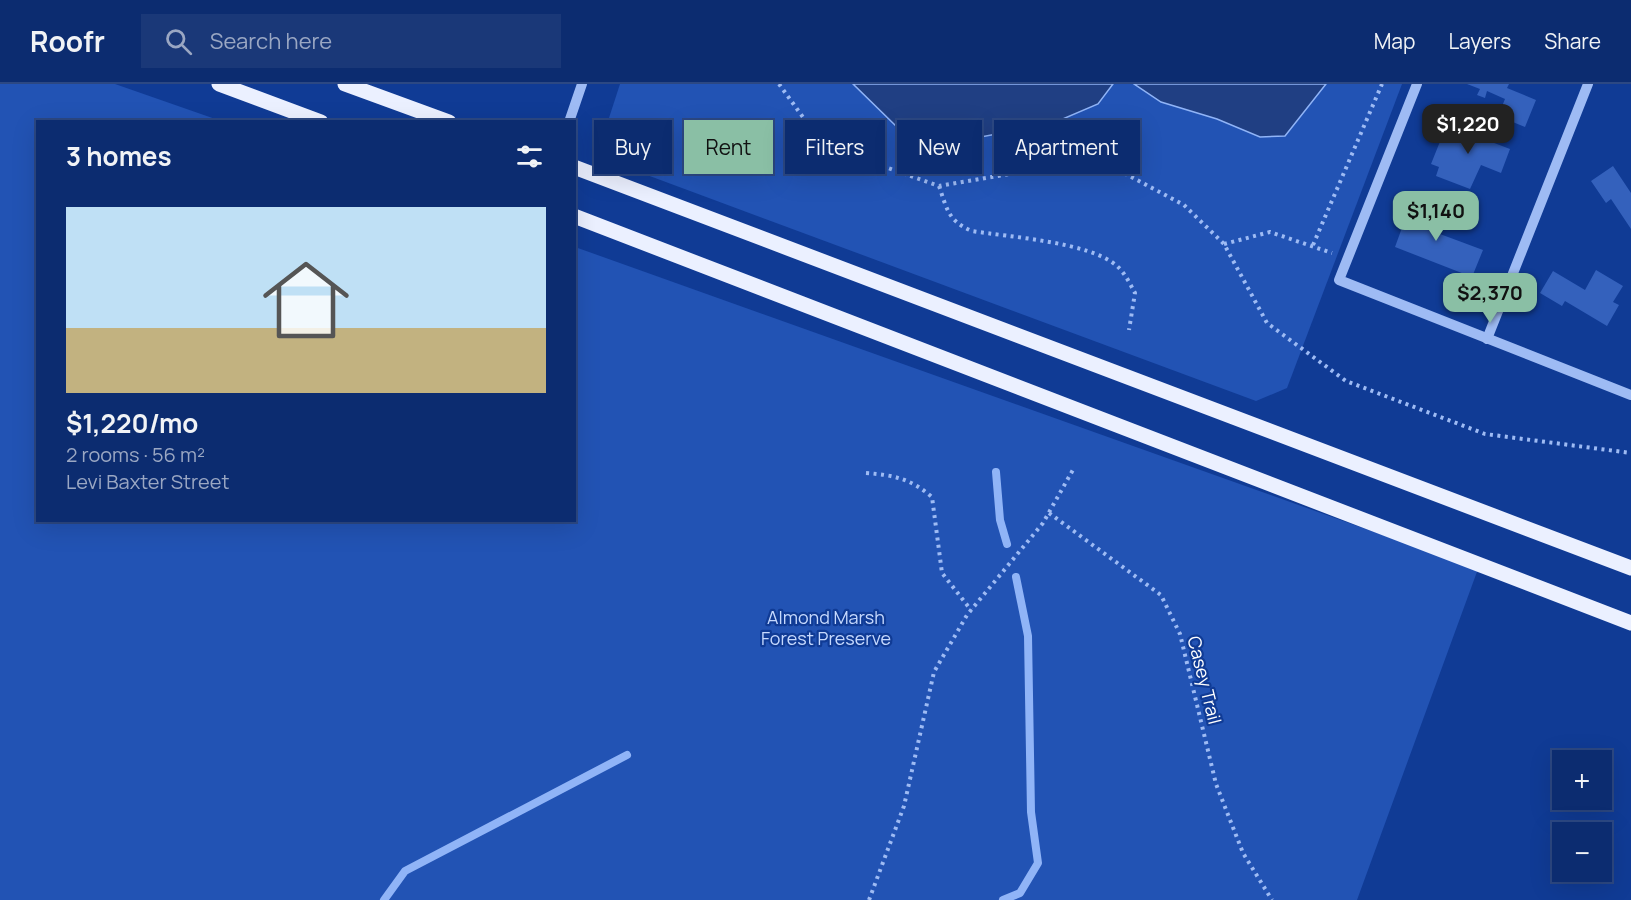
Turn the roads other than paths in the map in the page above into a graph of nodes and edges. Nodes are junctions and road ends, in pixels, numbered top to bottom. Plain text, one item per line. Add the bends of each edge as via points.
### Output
1 (219, 84) edge
2 (345, 84) edge
3 (582, 84) edge
4 (1417, 84) edge
5 (1588, 84) edge
6 (316, 120) edge
7 (444, 120) edge
8 (569, 120) edge
9 (576, 168) edge
10 (576, 217) edge
11 (1487, 339) junction
12 (1631, 395) edge
13 (1631, 568) edge
14 (1631, 623) edge

1 - 6 main road
2 - 7 main road
3 - 8 street
4 - 11 street via 1339,280
5 - 11 street
9 - 13 main road
10 - 14 main road
11 - 12 street

